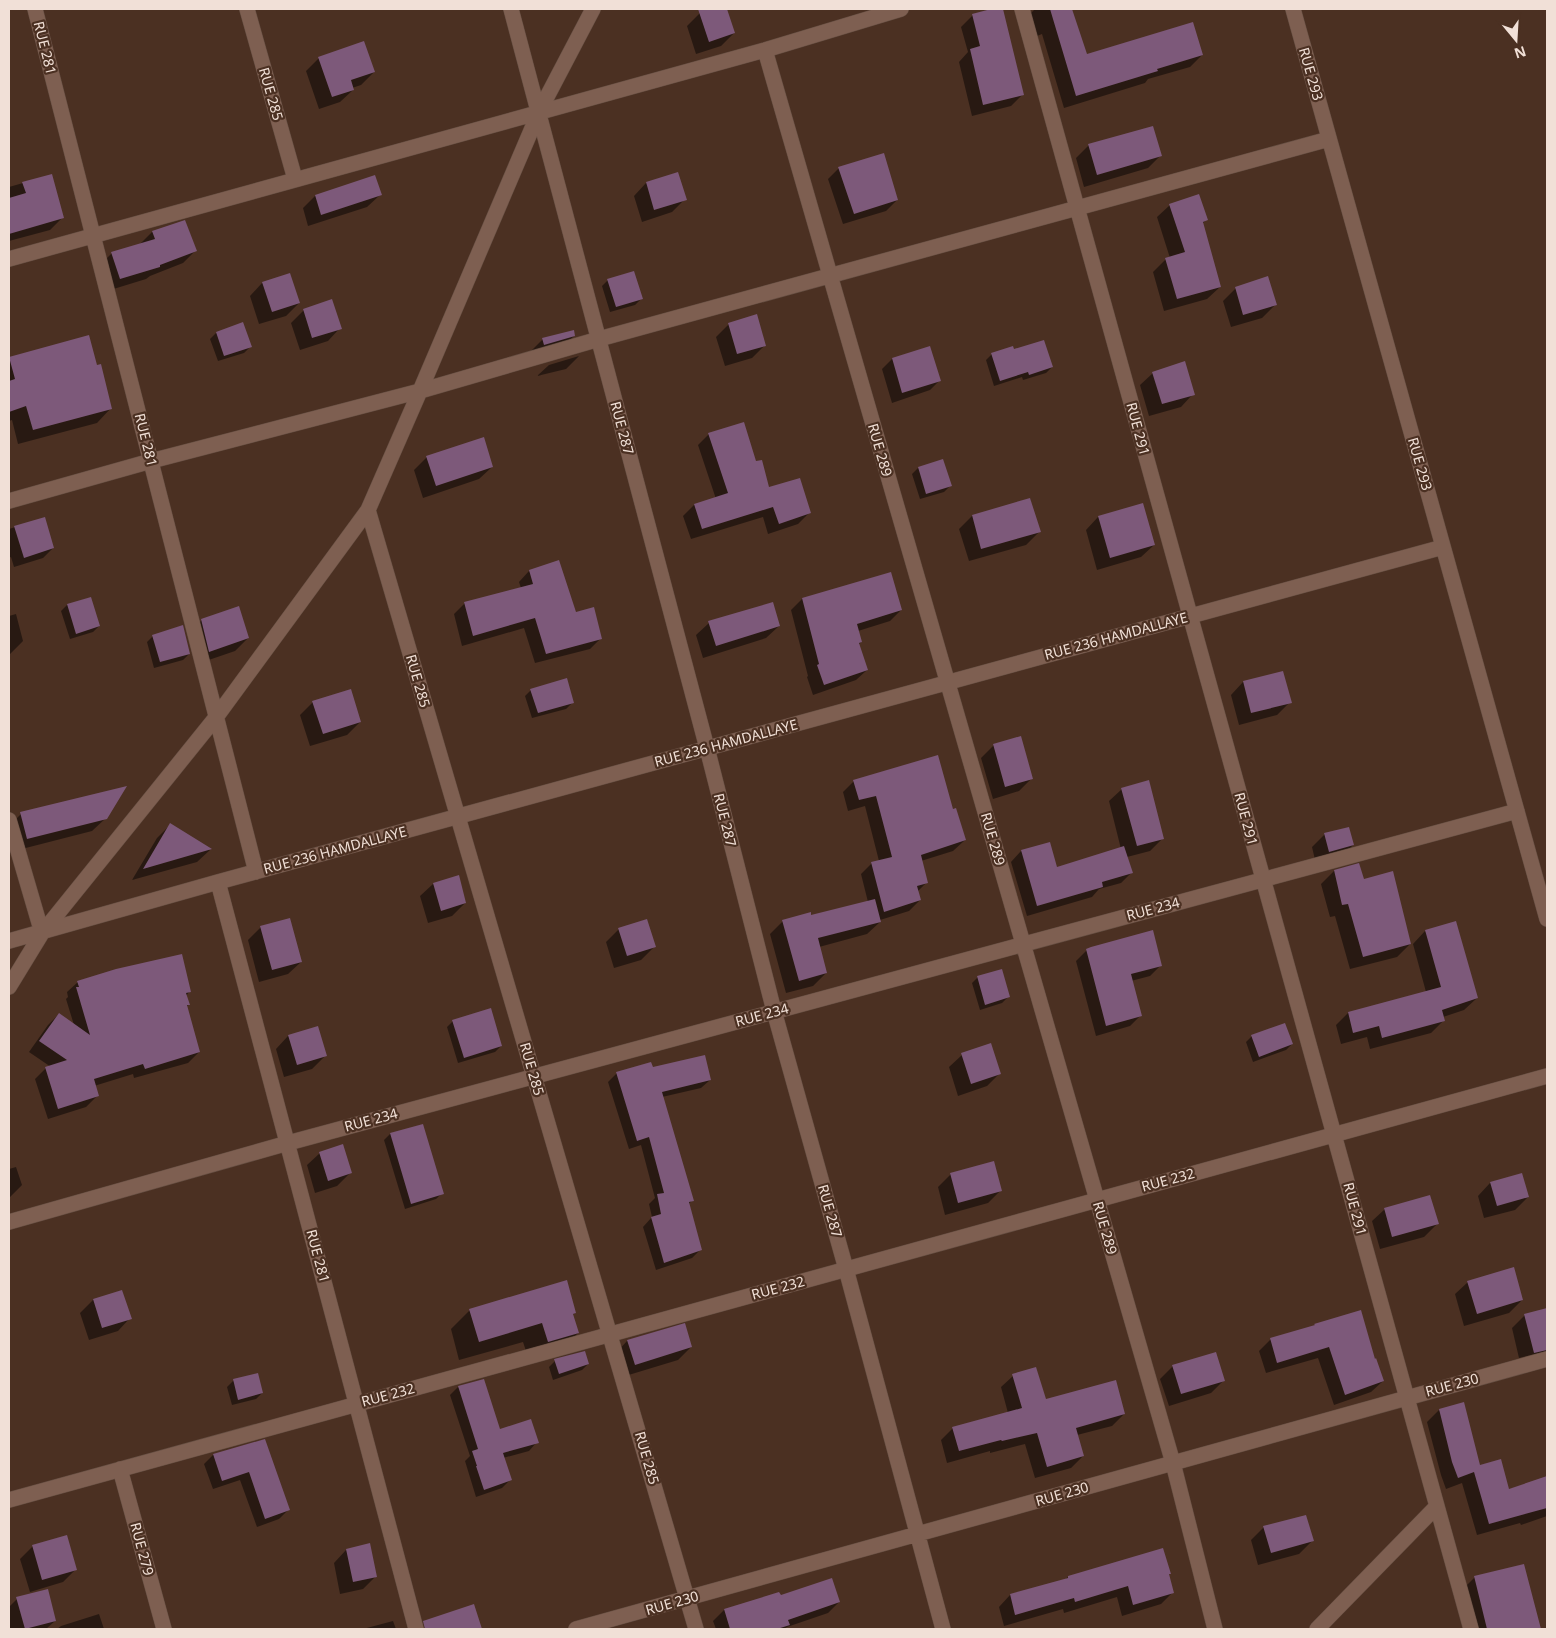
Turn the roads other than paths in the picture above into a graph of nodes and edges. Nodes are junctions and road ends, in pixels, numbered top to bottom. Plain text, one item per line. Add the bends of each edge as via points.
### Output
1 (35, 9) edge
2 (247, 9) edge
3 (511, 9) edge
4 (592, 9) edge
5 (901, 9) edge
6 (1022, 9) edge
7 (1293, 9) edge
8 (764, 50) junction
9 (539, 112) junction
10 (1330, 139) junction
11 (295, 180) junction
12 (1077, 208) junction
13 (93, 236) junction
14 (9, 259) edge
15 (830, 276) junction
16 (598, 339) junction
17 (420, 391) junction
18 (151, 462) junction
19 (9, 501) edge
20 (368, 510) junction
21 (1443, 547) junction
22 (1190, 616) junction
23 (948, 682) junction
24 (217, 716) junction
25 (706, 748) junction
26 (1517, 811) junction
27 (458, 817) junction
28 (9, 820) edge
29 (256, 872) junction
30 (1263, 880) junction
31 (218, 882) junction
32 (1547, 919) edge
33 (42, 933) junction
34 (9, 941) edge
35 (1024, 944) junction
36 (9, 988) edge
37 (774, 1011) junction
38 (534, 1076) junction
39 (1547, 1076) edge
40 (1334, 1134) junction
41 (288, 1143) junction
42 (1097, 1200) junction
43 (9, 1222) edge
44 (846, 1269) junction
45 (610, 1334) junction
46 (1547, 1359) edge
47 (1407, 1397) junction
48 (357, 1404) junction
49 (1173, 1463) junction
50 (120, 1469) junction
51 (9, 1500) edge
52 (1437, 1506) junction
53 (917, 1534) junction
54 (688, 1598) junction
55 (164, 1629) edge
56 (416, 1629) edge
57 (576, 1629) edge
58 (696, 1629) edge
59 (943, 1629) edge
60 (1215, 1629) edge
61 (1317, 1629) edge
62 (1471, 1629) edge

1 - 13 street, RUE 281
2 - 11 street, RUE 285
3 - 9 street, RUE 287
4 - 9 street
5 - 8 street
6 - 12 street, RUE 291
7 - 10 street, RUE 293
8 - 9 street
8 - 15 street, RUE 289
9 - 11 street
9 - 16 street, RUE 287
9 - 17 street
10 - 12 street
10 - 21 street, RUE 293
11 - 13 street
12 - 15 street
12 - 22 street, RUE 291
13 - 14 street
13 - 18 street, RUE 281
15 - 16 street
15 - 23 street, RUE 289
16 - 17 street
16 - 25 street, RUE 287
17 - 18 street
17 - 20 street
18 - 19 street
18 - 24 street, RUE 281
20 - 24 street
20 - 27 street, RUE 285
21 - 22 street, RUE 236 HAMDALLAYE
21 - 26 street, RUE 293
22 - 23 street, RUE 236 HAMDALLAYE
22 - 30 street, RUE 291
23 - 25 street, RUE 236 HAMDALLAYE
23 - 35 street, RUE 289
24 - 29 street, RUE 281
24 - 33 street
25 - 27 street, RUE 236 HAMDALLAYE
25 - 37 street, RUE 287
26 - 30 street, RUE 234
26 - 32 street, RUE 293
27 - 29 street, RUE 236 HAMDALLAYE
27 - 38 street, RUE 285
28 - 33 street
29 - 31 street, RUE 236 HAMDALLAYE
30 - 35 street, RUE 234
30 - 40 street, RUE 291
31 - 33 street, RUE 236 HAMDALLAYE
31 - 41 street, RUE 281
33 - 34 street, RUE 236 HAMDALLAYE
33 - 36 street
35 - 37 street, RUE 234
35 - 42 street, RUE 289
37 - 38 street, RUE 234
37 - 44 street, RUE 287
38 - 41 street, RUE 234
38 - 45 street, RUE 285
39 - 40 street, RUE 232
40 - 42 street, RUE 232
40 - 47 street, RUE 291
41 - 43 street, RUE 234
41 - 48 street, RUE 281
42 - 44 street, RUE 232
42 - 49 street, RUE 289
44 - 45 street, RUE 232
44 - 53 street, RUE 287
45 - 48 street, RUE 232
45 - 54 street, RUE 285
46 - 47 street, RUE 230
47 - 49 street, RUE 230
47 - 52 street, RUE 291
48 - 50 street, RUE 232
48 - 56 street, RUE 281
49 - 53 street, RUE 230
49 - 60 street, RUE 289
50 - 51 street, RUE 232
50 - 55 street, RUE 279
52 - 61 street
52 - 62 street, RUE 291
53 - 54 street, RUE 230
53 - 59 street, RUE 287
54 - 57 street, RUE 230
54 - 58 street, RUE 285

